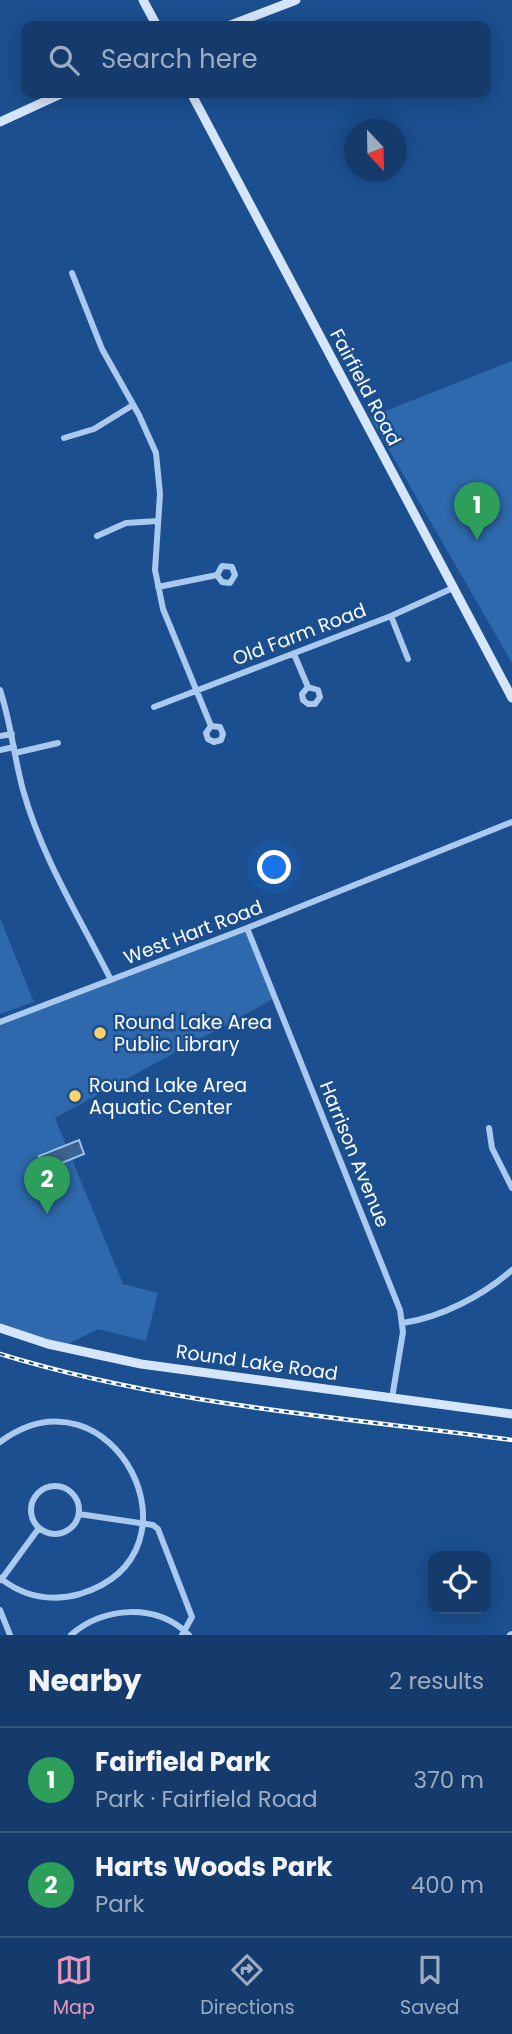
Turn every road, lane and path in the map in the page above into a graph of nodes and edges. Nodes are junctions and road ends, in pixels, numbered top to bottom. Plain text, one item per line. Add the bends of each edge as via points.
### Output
1 (143, 0) edge
2 (296, 0) edge
3 (154, 21) edge
4 (241, 21) edge
5 (52, 98) edge
6 (194, 98) edge
7 (0, 122) edge
8 (72, 273) dead end
9 (133, 405) junction
10 (64, 438) dead end
11 (158, 521) junction
12 (97, 536) dead end
13 (217, 575) dead end
14 (158, 587) junction
15 (455, 587) junction
16 (391, 615) junction
17 (294, 654) junction
18 (408, 659) dead end
19 (308, 687) dead end
20 (0, 690) edge
21 (196, 691) junction
22 (512, 698) edge
23 (154, 707) dead end
24 (211, 726) dead end
25 (12, 734) junction
26 (0, 736) edge
27 (58, 743) dead end
28 (0, 750) edge
29 (15, 750) junction
30 (512, 822) edge
31 (247, 929) junction
32 (111, 981) junction
33 (0, 1022) edge
34 (489, 1128) dead end
35 (512, 1188) edge
36 (512, 1270) edge
37 (403, 1323) junction
38 (0, 1328) edge
39 (392, 1398) junction
40 (512, 1414) edge
41 (1, 1439) edge
42 (79, 1514) junction
43 (143, 1524) junction
44 (39, 1528) junction
45 (0, 1580) edge
46 (0, 1610) edge
47 (185, 1634) edge
48 (10, 1635) edge
49 (71, 1635) edge

1 - 3 street
2 - 4 street
5 - 7 street
6 - 15 street, Fairfield Road
8 - 9 street via 98,341
9 - 10 street via 94,429
9 - 11 street via 158,464
11 - 12 street via 125,523
11 - 14 street
13 - 14 street
14 - 21 street
15 - 16 street, Old Farm Road
15 - 22 street, Fairfield Road
16 - 17 street, Old Farm Road
16 - 18 street
17 - 19 street
17 - 21 street, Old Farm Road
20 - 25 street
21 - 23 street, Old Farm Road
21 - 24 street
25 - 26 street
25 - 29 street
27 - 29 street
28 - 29 street
29 - 32 street via 23,790 54,871
30 - 31 street, West Hart Road
31 - 32 street, West Hart Road
31 - 37 street, Harrison Avenue
32 - 33 street, West Hart Road
34 - 35 street via 492,1148
36 - 37 street via 468,1300
37 - 39 street, Harrison Avenue
38 - 39 street, Round Lake Road via 48,1344 141,1364
39 - 40 street, Round Lake Road
41 - 43 street via 53,1423 87,1429 109,1442 124,1455 134,1473 141,1490
42 - 43 street
42 - 44 street via 72,1527 60,1534
42 - 44 street via 71,1492 47,1487 31,1505
43 - 45 street via 127,1561 102,1584 84,1593 47,1598 29,1595
43 - 47 street via 158,1529 192,1618
44 - 45 street
46 - 48 street
47 - 49 street via 168,1620 133,1612 94,1619

